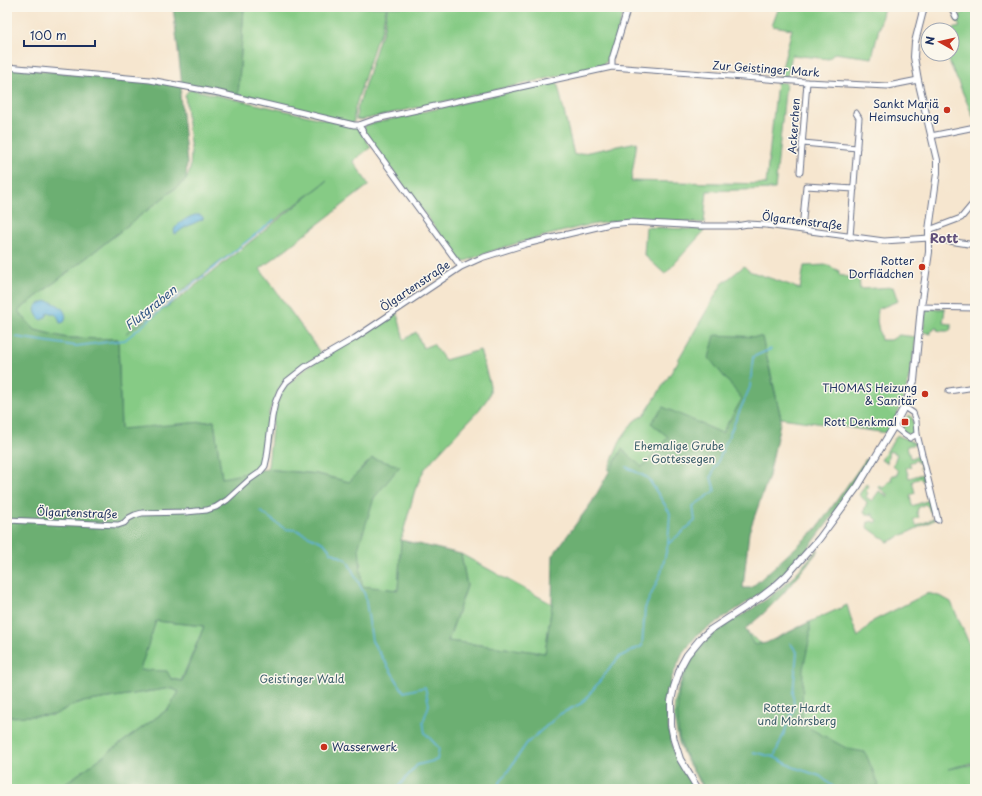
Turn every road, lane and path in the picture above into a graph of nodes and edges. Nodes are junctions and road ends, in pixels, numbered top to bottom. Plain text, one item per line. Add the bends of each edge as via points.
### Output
1 (628, 7) edge
2 (924, 7) edge
3 (951, 7) edge
4 (956, 17) dead end
5 (7, 67) edge
6 (612, 67) junction
7 (918, 80) junction
8 (807, 82) junction
9 (856, 113) dead end
10 (360, 125) junction
11 (975, 126) edge
12 (931, 136) junction
13 (802, 144) junction
14 (857, 148) junction
15 (800, 172) dead end
16 (854, 189) junction
17 (975, 204) edge
18 (802, 230) junction
19 (929, 230) junction
20 (850, 237) junction
21 (929, 238) junction
22 (975, 245) edge
23 (460, 267) junction
24 (921, 307) junction
25 (975, 308) edge
26 (975, 387) edge
27 (949, 391) dead end
28 (904, 407) junction
29 (894, 426) junction
30 (917, 434) junction
31 (7, 520) edge
32 (938, 520) dead end
33 (698, 789) edge

1 - 6 street via 612,59
2 - 7 street via 915,42 914,57
3 - 4 street
5 - 10 street via 150,80
6 - 8 street, Zur Geistinger Mark
6 - 10 street, Zur Geistinger Mark via 376,119
7 - 8 street, Zur Geistinger Mark via 888,86
7 - 12 street
8 - 13 street, Ackerchen
9 - 14 street via 859,118
10 - 23 street
11 - 12 street
12 - 19 street via 937,160 937,173
13 - 14 street
13 - 15 street, Ackerchen
14 - 16 street
16 - 18 street via 806,186
16 - 20 street
17 - 19 street via 970,206 961,218
18 - 20 street, Ölgartenstraße
18 - 23 street, Ölgartenstraße via 748,224 610,224 526,244
19 - 21 street
20 - 21 street, Ölgartenstraße via 884,241
21 - 22 street, Ölgartenstraße
21 - 24 street
23 - 31 street, Ölgartenstraße via 355,338 305,366 286,382 275,403 265,466 216,507 198,512 135,515 124,523 110,526
24 - 25 street
24 - 28 street via 914,381
26 - 27 street
28 - 29 street
28 - 30 street via 913,413
29 - 30 street via 910,438
29 - 33 street via 858,486 819,539 787,575 761,597 701,638 681,666 671,702 671,725 680,759
30 - 32 street

